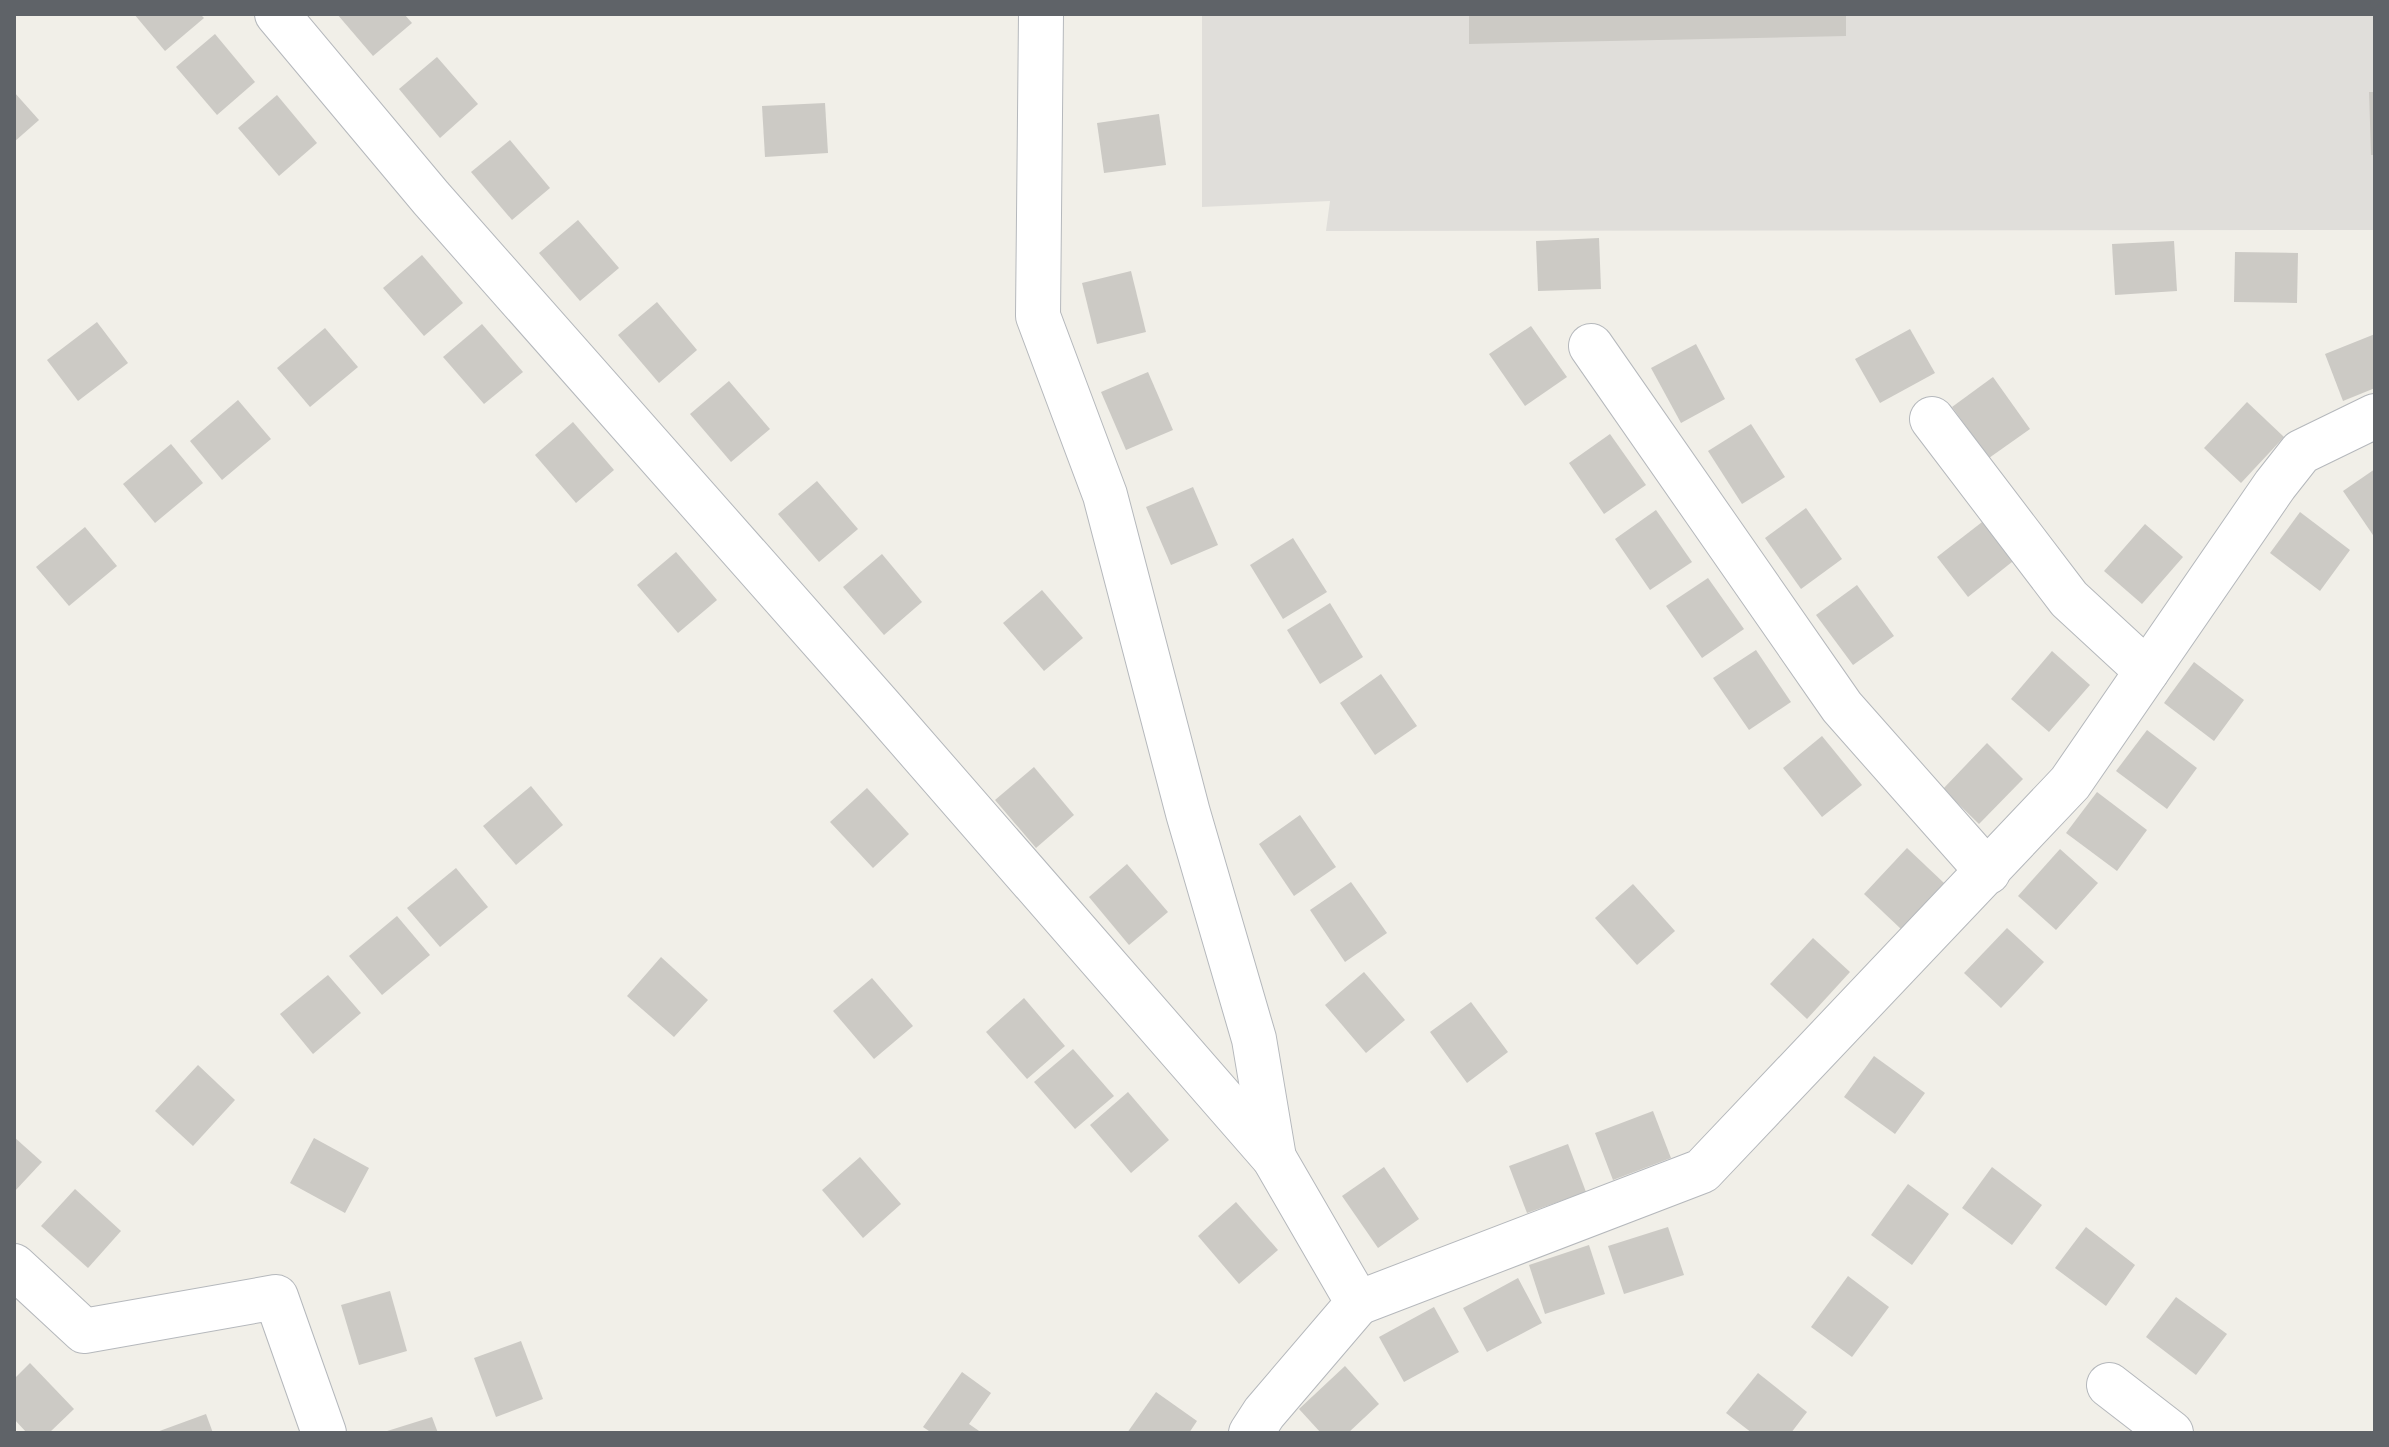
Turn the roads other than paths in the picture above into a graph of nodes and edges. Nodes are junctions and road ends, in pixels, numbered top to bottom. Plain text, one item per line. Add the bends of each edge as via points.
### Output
1 (277, 14) edge
2 (1041, 14) edge
3 (1591, 346) dead end
4 (2375, 416) edge
5 (1932, 419) dead end
6 (2147, 671) junction
7 (1988, 872) junction
8 (1274, 1158) junction
9 (14, 1266) edge
10 (1358, 1303) junction
11 (2109, 1385) dead end
12 (324, 1433) edge
13 (1251, 1433) edge
14 (2171, 1433) edge

1 - 8 street via 431,198
2 - 8 street via 1038,316 1105,495 1254,1039
3 - 7 street via 1842,707
4 - 6 street via 2301,452
5 - 6 street via 2069,599
6 - 7 street via 2070,783
7 - 10 street via 1702,1171
8 - 10 street
9 - 12 street via 84,1331 276,1297
10 - 13 street
11 - 14 street

